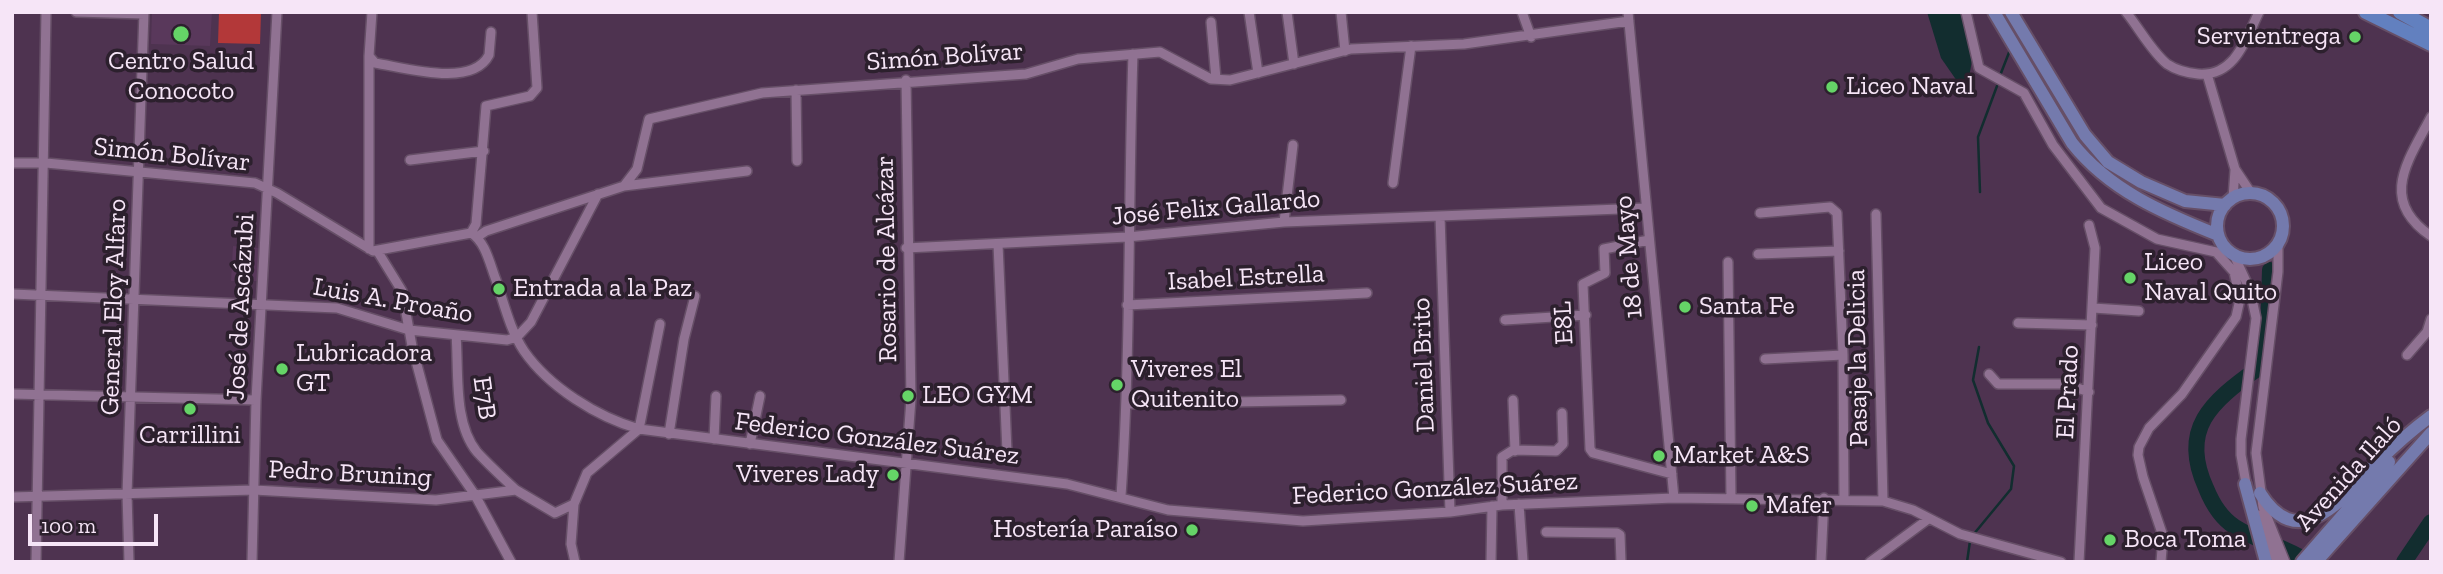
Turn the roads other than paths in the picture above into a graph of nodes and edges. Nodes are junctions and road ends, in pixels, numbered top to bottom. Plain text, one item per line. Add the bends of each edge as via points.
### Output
1 (47, 12) edge
2 (75, 12) edge
3 (277, 12) edge
4 (372, 12) edge
5 (532, 12) edge
6 (1249, 12) edge
7 (1287, 12) edge
8 (1341, 12) edge
9 (1522, 12) edge
10 (1966, 12) edge
11 (1994, 12) edge
12 (2011, 12) edge
13 (2126, 12) edge
14 (2259, 12) edge
15 (2366, 12) edge
16 (2400, 12) edge
17 (144, 13) edge
18 (1628, 17) edge
19 (1211, 22) dead end
20 (2431, 29) edge
21 (491, 32) dead end
22 (1531, 37) junction
23 (2431, 44) edge
24 (1411, 46) junction
25 (1345, 51) junction
26 (1133, 54) junction
27 (372, 60) junction
28 (1294, 64) junction
29 (1258, 73) junction
30 (2207, 74) junction
31 (1216, 79) junction
32 (906, 80) junction
33 (796, 90) junction
34 (2431, 117) edge
35 (1293, 145) dead end
36 (484, 151) junction
37 (410, 160) dead end
38 (797, 161) dead end
39 (12, 163) edge
40 (46, 163) junction
41 (2235, 169) junction
42 (747, 171) dead end
43 (140, 173) junction
44 (1392, 183) dead end
45 (624, 186) junction
46 (269, 188) junction
47 (2251, 193) junction
48 (598, 194) junction
49 (2229, 202) junction
50 (1646, 208) junction
51 (1760, 213) dead end
52 (1876, 214) dead end
53 (1440, 216) junction
54 (1284, 222) junction
55 (2089, 225) dead end
56 (2218, 234) junction
57 (474, 235) junction
58 (2431, 236) edge
59 (1127, 237) junction
60 (1648, 240) junction
61 (998, 244) junction
62 (2278, 244) junction
63 (906, 248) junction
64 (373, 251) junction
65 (1839, 251) junction
66 (1758, 254) dead end
67 (2234, 255) junction
68 (1728, 262) dead end
69 (1367, 293) dead end
70 (12, 294) edge
71 (42, 296) junction
72 (695, 296) dead end
73 (136, 298) junction
74 (262, 303) junction
75 (1127, 305) junction
76 (2093, 308) junction
77 (2139, 311) dead end
78 (1586, 315) junction
79 (2431, 319) edge
80 (1505, 320) dead end
81 (2018, 323) dead end
82 (660, 324) dead end
83 (2092, 325) junction
84 (409, 330) junction
85 (456, 335) junction
86 (517, 337) junction
87 (1843, 355) junction
88 (2407, 355) dead end
89 (1765, 359) dead end
90 (1989, 374) dead end
91 (2089, 393) junction
92 (12, 394) edge
93 (38, 395) junction
94 (716, 396) dead end
95 (760, 396) dead end
96 (131, 398) junction
97 (256, 400) junction
98 (1340, 400) dead end
99 (1513, 400) dead end
100 (1127, 404) junction
101 (1562, 413) dead end
102 (2431, 416) edge
103 (639, 429) junction
104 (2431, 433) edge
105 (669, 434) junction
106 (714, 439) junction
107 (750, 444) junction
108 (1515, 451) junction
109 (1007, 452) dead end
110 (906, 464) junction
111 (1672, 474) junction
112 (2245, 484) joint
113 (254, 490) junction
114 (516, 490) junction
115 (2260, 493) junction
116 (127, 494) junction
117 (475, 495) junction
118 (1121, 496) junction
119 (12, 497) edge
120 (37, 497) junction
121 (1674, 498) junction
122 (1731, 498) junction
123 (1824, 498) junction
124 (1844, 499) junction
125 (1883, 500) junction
126 (574, 504) junction
127 (1502, 505) junction
128 (1519, 505) junction
129 (1492, 506) junction
130 (1450, 512) junction
131 (1927, 520) junction
132 (1546, 533) dead end
133 (2327, 541) junction
134 (2272, 559) edge
135 (2055, 561) edge
136 (36, 562) edge
137 (129, 562) edge
138 (252, 562) edge
139 (512, 562) edge
140 (575, 562) edge
141 (899, 562) edge
142 (1491, 562) edge
143 (1523, 562) edge
144 (1621, 562) edge
145 (1821, 562) edge
146 (1870, 562) edge
147 (2061, 562) edge
148 (2079, 562) edge
149 (2161, 562) edge
150 (2285, 562) edge
151 (2302, 562) edge
152 (2316, 562) edge

1 - 40 street
2 - 17 street
3 - 46 street, José de Ascázubi
4 - 27 street
5 - 36 street via 537,88 530,96 485,106
6 - 29 street
7 - 28 street
8 - 25 street
9 - 22 street
10 - 149 street via 1979,68 2024,93 2053,145 2095,203 2157,239 2216,251 2234,272 2240,299 2236,317 2182,394 2149,428 2140,447 2143,477 2163,536
11 - 56 main road via 2087,162 2120,189
12 - 49 main road via 2085,135 2108,162 2185,201
13 - 30 street via 2168,65
14 - 30 street via 2240,53 2225,68
15 - 23 highway
16 - 20 highway
17 - 43 street, General Eloy Alfaro
18 - 22 street
18 - 50 street, 18 de Mayo
19 - 31 street
21 - 27 street via 489,55 474,71 458,74
22 - 24 street
24 - 25 street
24 - 44 street
25 - 28 street
26 - 31 street, Simón Bolívar via 1160,52
26 - 32 street, Simón Bolívar via 1078,59 1026,74
26 - 59 street
27 - 64 street
28 - 29 street
29 - 31 street
30 - 41 street
32 - 33 street, Simón Bolívar
32 - 63 street, Rosario de Alcázar
33 - 38 street
33 - 45 street, Simón Bolívar via 749,95 649,119 637,169
34 - 58 street via 2402,174 2400,189 2409,219
35 - 54 street
36 - 37 street
36 - 57 street
39 - 40 street, Simón Bolívar
40 - 43 street, Simón Bolívar
40 - 71 street
41 - 47 street
41 - 49 street
42 - 45 street
43 - 46 street, Simón Bolívar
43 - 73 street, General Eloy Alfaro
45 - 48 street
46 - 64 street, Simón Bolívar
46 - 74 street, José de Ascázubi
47 - 49 main road
47 - 62 main road via 2269,200 2281,215
48 - 57 street
48 - 86 street via 531,322
49 - 56 main road via 2217,222
50 - 53 street, José Felix Gallardo
50 - 60 street, 18 de Mayo
51 - 65 street via 1834,209
52 - 125 street, Pasaje la Delicia
53 - 54 street, José Felix Gallardo
53 - 130 street, Daniel Brito
54 - 59 street, José Felix Gallardo
55 - 76 street, El Prado via 2095,248
56 - 67 main road
57 - 64 street via 447,235
57 - 86 street, Federico González Suárez
59 - 61 street, José Felix Gallardo
59 - 75 street
60 - 78 street, E8L via 1604,249 1605,273 1583,284
60 - 111 street, 18 de Mayo
61 - 63 street, José Felix Gallardo
61 - 109 street
62 - 67 main road via 2263,257
62 - 115 street via 2256,437
63 - 110 street, Rosario de Alcázar via 911,399
64 - 84 street via 402,291
65 - 66 street
65 - 87 street
67 - 112 street via 2250,290 2256,318 2241,439
68 - 122 street
69 - 75 street, Isabel Estrella
70 - 71 street, Luis A. Proaño
71 - 73 street, Luis A. Proaño
71 - 93 street
72 - 105 street
73 - 74 street, Luis A. Proaño
73 - 96 street, General Eloy Alfaro
74 - 84 street, Luis A. Proaño via 337,308
74 - 97 street, José de Ascázubi
75 - 100 street
76 - 77 street
76 - 83 street, El Prado
78 - 80 street
78 - 111 street, E8L via 1590,449
79 - 88 street via 2427,332
81 - 83 street
82 - 103 street
83 - 91 street, El Prado
84 - 85 street, Luis A. Proaño
84 - 117 street via 437,440
85 - 86 street, Luis A. Proaño
85 - 114 street, E7B via 468,437
86 - 103 street, Federico González Suárez via 530,358 560,387 591,408
87 - 89 street
87 - 124 street
90 - 91 street via 1998,384 2066,384
91 - 148 street, El Prado
92 - 93 street
93 - 96 street
93 - 120 street
94 - 106 street
95 - 107 street
96 - 97 street
96 - 116 street, General Eloy Alfaro
97 - 113 street, José de Ascázubi
98 - 100 street
99 - 108 street
100 - 118 street
101 - 108 street via 1560,448 1546,453
102 - 115 main road via 2318,518 2295,521 2277,514
102 - 133 main road, Avenida Ilaló
103 - 105 street, Federico González Suárez
103 - 126 street via 587,473
104 - 133 main road, Avenida Ilaló
105 - 106 street, Federico González Suárez
106 - 107 street, Federico González Suárez
107 - 110 street, Federico González Suárez
108 - 127 street via 1500,460
110 - 118 street, Federico González Suárez via 1067,484
110 - 141 street, Rosario de Alcázar
111 - 121 street, 18 de Mayo
112 - 134 main road
113 - 116 street, Pedro Bruning
113 - 117 street, Pedro Bruning via 436,500
113 - 138 street, José de Ascázubi
114 - 117 street, Pedro Bruning
114 - 126 street via 549,512
115 - 150 street
116 - 120 street, Pedro Bruning
116 - 137 street, General Eloy Alfaro
117 - 139 street
118 - 130 street, Federico González Suárez via 1168,510 1303,521
119 - 120 street, Pedro Bruning
120 - 136 street
121 - 122 street, Federico González Suárez
121 - 128 street, Federico González Suárez
122 - 123 street, Federico González Suárez
123 - 124 street, Federico González Suárez
123 - 145 street
124 - 125 street, Federico González Suárez
125 - 131 street, Federico González Suárez
126 - 140 street via 571,544
127 - 128 street, Federico González Suárez
127 - 129 street, Federico González Suárez
128 - 143 street
129 - 130 street, Federico González Suárez
129 - 142 street
131 - 135 street, Federico González Suárez
131 - 146 street
132 - 144 street via 1617,533
133 - 151 main road, Avenida Ilaló
133 - 152 main road, Avenida Ilaló
135 - 147 street, Federico González Suárez

